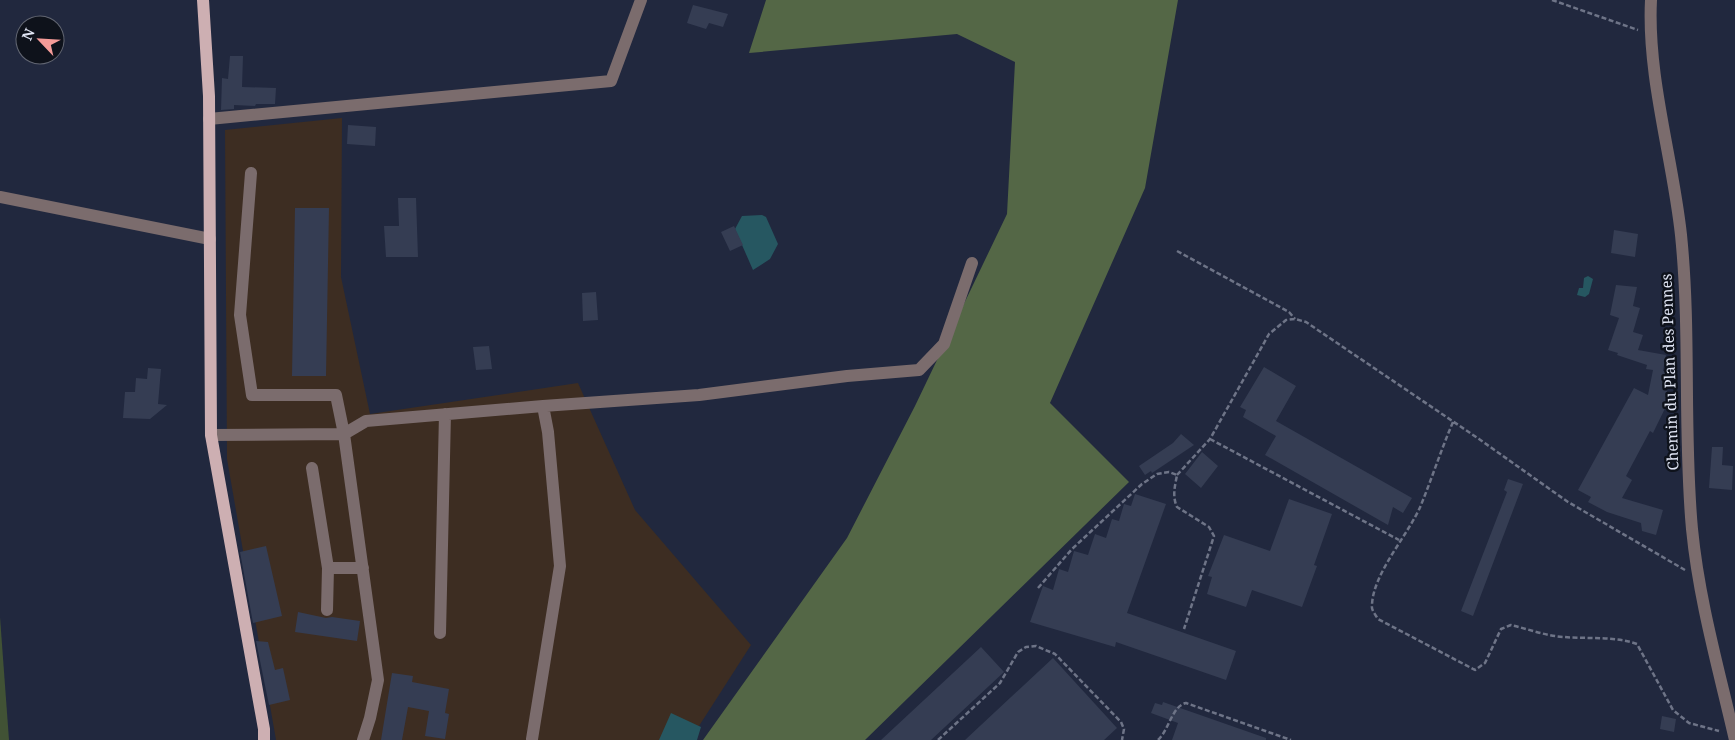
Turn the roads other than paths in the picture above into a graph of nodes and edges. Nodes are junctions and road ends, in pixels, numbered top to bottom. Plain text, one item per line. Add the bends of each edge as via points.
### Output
1 (203, 0) edge
2 (641, 0) edge
3 (1651, 0) edge
4 (209, 119) junction
5 (251, 173) dead end
6 (0, 197) edge
7 (210, 240) junction
8 (972, 263) dead end
9 (543, 406) junction
10 (445, 414) junction
11 (211, 434) junction
12 (344, 434) junction
13 (312, 468) dead end
14 (328, 568) junction
15 (363, 568) junction
16 (327, 610) dead end
17 (440, 632) dead end
18 (1734, 736) edge
19 (532, 739) edge
20 (264, 740) edge
21 (363, 740) edge

1 - 4 main road
2 - 4 street via 611,81
3 - 18 street, Chemin du Plan des Pennes via 1651,34 1681,233 1686,290 1690,486 1697,570
4 - 7 main road
5 - 12 street via 240,315 252,395 336,395
6 - 7 street
7 - 11 main road
8 - 9 street via 944,344 919,370 700,395
9 - 10 street
9 - 19 street via 560,566
10 - 12 street via 366,421
10 - 17 street
11 - 12 street
11 - 20 main road
12 - 15 street
13 - 14 street
14 - 15 street
14 - 16 street
15 - 21 street via 378,680

